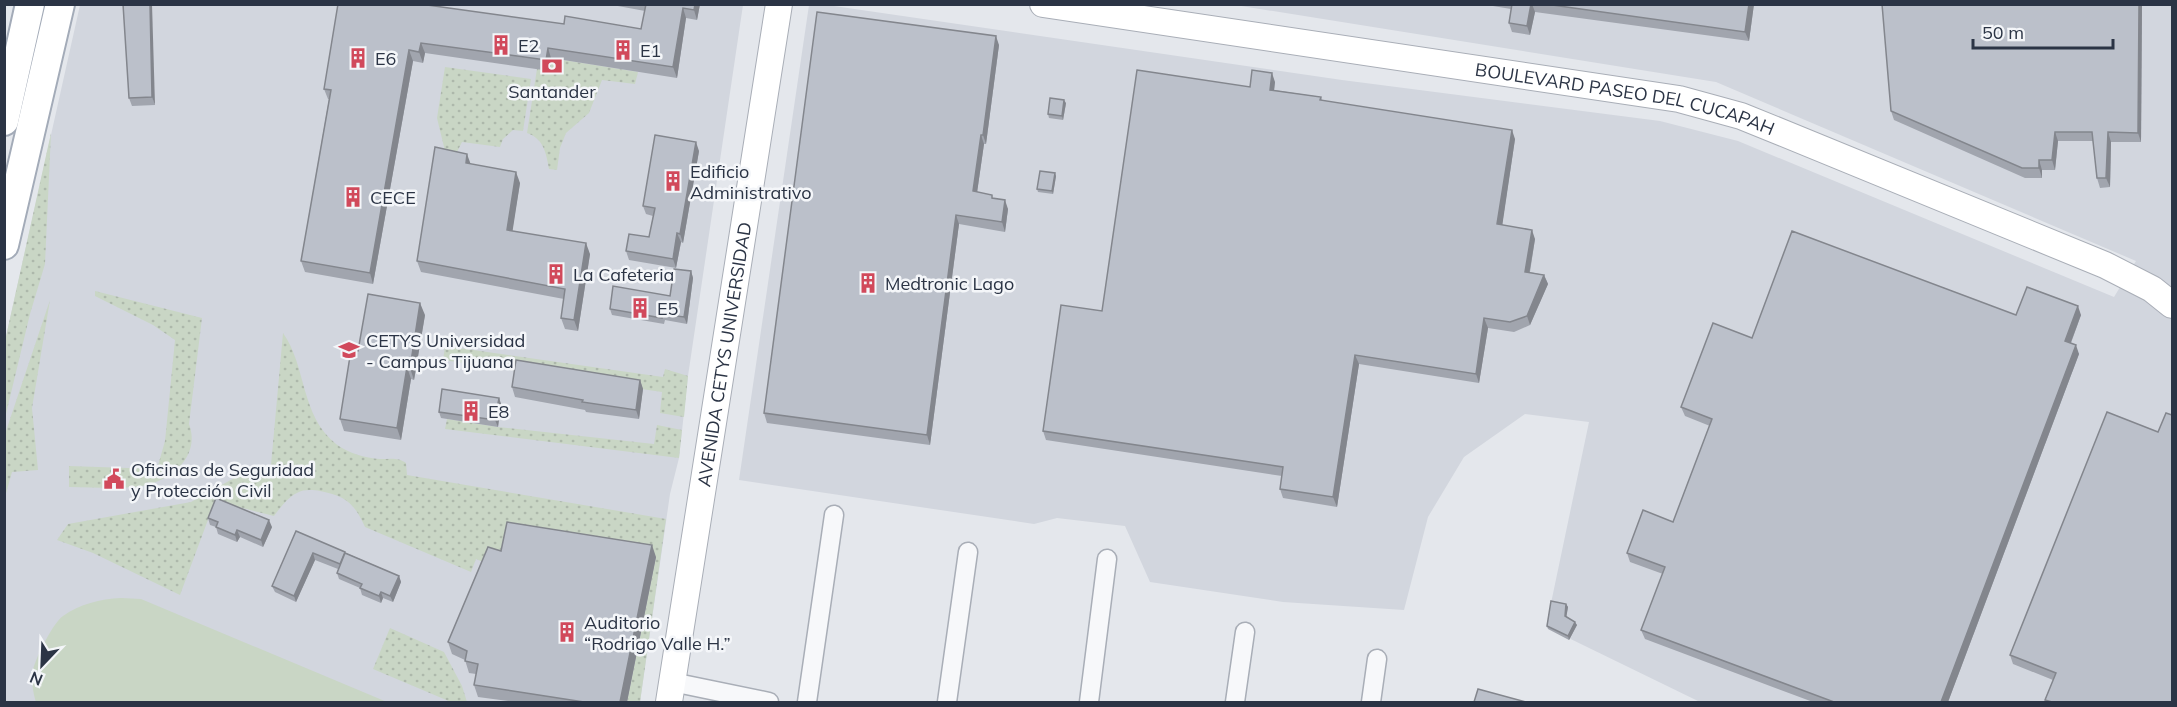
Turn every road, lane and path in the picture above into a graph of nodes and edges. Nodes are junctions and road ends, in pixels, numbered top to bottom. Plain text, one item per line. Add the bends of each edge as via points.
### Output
1 (30, 4) edge
2 (60, 4) edge
3 (779, 4) edge
4 (1043, 4) edge
5 (4, 121) edge
6 (4, 245) edge
7 (2172, 305) edge
8 (834, 515) dead end
9 (968, 552) dead end
10 (1107, 559) dead end
11 (1245, 632) dead end
12 (1377, 659) dead end
13 (670, 692) edge
14 (769, 702) edge
15 (807, 702) edge
16 (947, 702) edge
17 (1089, 702) edge
18 (1235, 702) edge
19 (1371, 702) edge

1 - 5 main road
2 - 6 main road
3 - 13 main road, AVENIDA CETYS UNIVERSIDAD
4 - 7 main road, BOULEVARD PASEO DEL CUCAPAH via 1679,99 1741,116 2094,261 2152,289
8 - 15 street
9 - 16 street
10 - 17 street
11 - 18 street
12 - 19 street
13 - 14 street

